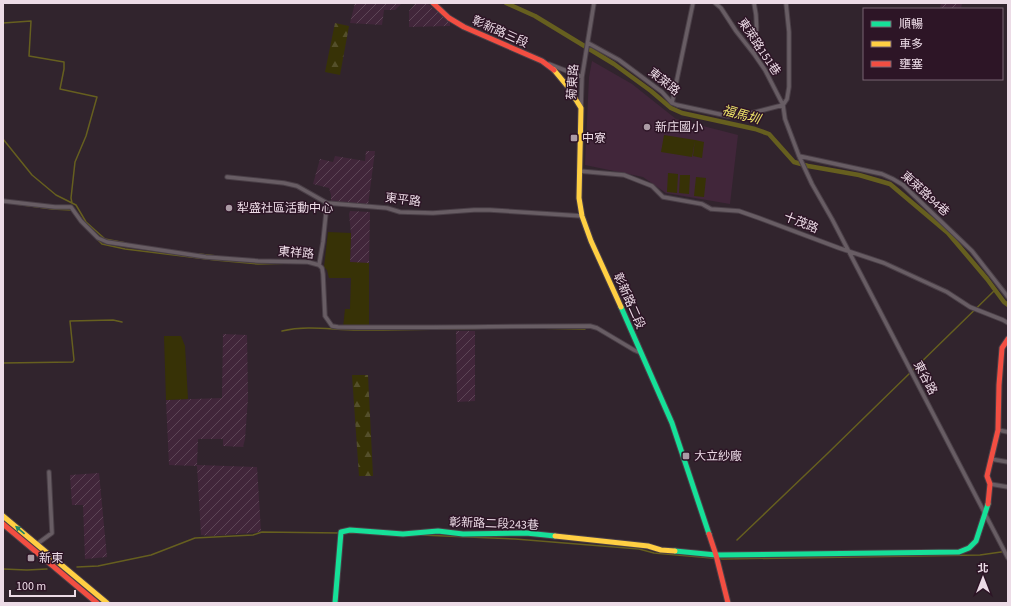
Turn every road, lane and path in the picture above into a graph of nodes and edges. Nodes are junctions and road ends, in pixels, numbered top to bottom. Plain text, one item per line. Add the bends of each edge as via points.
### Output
1 (433, 3) edge
2 (594, 3) edge
3 (693, 3) edge
4 (715, 3) edge
5 (754, 3) edge
6 (786, 3) edge
7 (587, 45) junction
8 (754, 54) junction
9 (542, 61) junction
10 (582, 77) junction
11 (672, 103) junction
12 (783, 105) junction
13 (581, 108) junction
14 (799, 156) junction
15 (579, 171) junction
16 (227, 177) dead end
17 (3, 201) edge
18 (327, 203) junction
19 (582, 216) junction
20 (848, 251) junction
21 (319, 265) junction
22 (1008, 297) edge
23 (1008, 323) edge
24 (1008, 339) edge
25 (642, 353) junction
26 (998, 430) junction
27 (1008, 432) edge
28 (991, 459) junction
29 (1008, 462) edge
30 (49, 472) dead end
31 (990, 484) junction
32 (1008, 487) edge
33 (986, 515) junction
34 (3, 516) edge
35 (3, 524) edge
36 (37, 544) junction
37 (717, 557) junction
38 (1008, 558) edge
39 (97, 603) edge
40 (107, 603) edge
41 (335, 603) edge
42 (728, 603) edge

1 - 9 street, 彰新路三段 via 449,18 464,27
2 - 7 street
3 - 11 street
4 - 8 street, 東萊路151巷
5 - 8 street via 757,36
6 - 12 street via 789,87
7 - 10 street, 菊東路
7 - 11 street, 東萊路 via 619,60 662,92
8 - 12 street, 東萊路151巷
9 - 10 street
9 - 13 street via 557,72
10 - 13 street, 菊東路
11 - 12 street, 東萊路 via 728,116 740,116
12 - 14 street via 785,119
13 - 15 street, 彰新路二段
14 - 20 street
14 - 22 street, 東萊路94巷 via 882,174 903,185 972,251
15 - 19 street, 彰新路二段
15 - 20 street, 十茂路 via 624,175 652,186 663,197 702,204 712,209 739,211
16 - 18 street, 東平路 via 297,186
17 - 21 street, 東祥路 via 71,207 98,238 107,242 206,257 301,261
18 - 19 street, 東平路 via 386,208 400,212 490,210
18 - 21 street
19 - 25 street, 彰新路二段
20 - 23 street, 十茂路 via 947,292 970,308
20 - 33 street, 東谷路
21 - 25 street, 東祥路 via 323,274 325,316 332,326 338,328 590,326
24 - 26 street via 1002,348
25 - 37 street, 彰新路二段 via 672,423
26 - 27 street
26 - 28 street
28 - 29 street
28 - 31 street via 987,476
30 - 36 street via 52,533
31 - 32 street
31 - 33 street
33 - 37 street via 976,542 959,552
33 - 38 street, 東谷路
36 -> 34 street
35 - 39 street
36 - 40 street
37 - 41 street, 彰新路二段243巷 via 648,546 526,533 463,534 438,531 403,534 350,530 341,534
37 - 42 street, 彰新路二段

